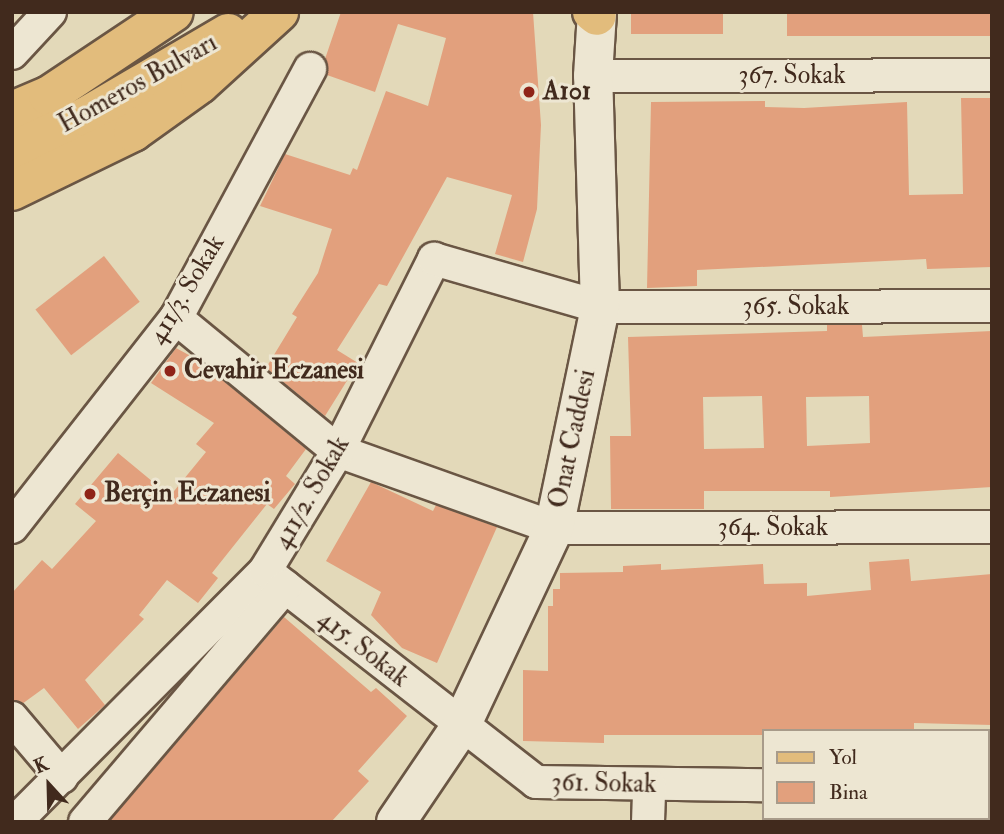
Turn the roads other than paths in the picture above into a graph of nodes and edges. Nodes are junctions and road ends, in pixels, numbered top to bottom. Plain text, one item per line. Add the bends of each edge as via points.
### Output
1 (50, 12) edge
2 (174, 12) edge
3 (261, 12) edge
4 (279, 12) edge
5 (595, 13) edge
6 (12, 53) edge
7 (310, 69) dead end
8 (992, 75) edge
9 (593, 76) junction
10 (12, 111) edge
11 (12, 150) edge
12 (12, 191) edge
13 (992, 306) edge
14 (600, 307) junction
15 (176, 318) junction
16 (338, 451) junction
17 (12, 527) edge
18 (992, 527) edge
19 (554, 528) junction
20 (275, 579) junction
21 (12, 718) edge
22 (461, 726) junction
23 (62, 777) junction
24 (649, 785) junction
25 (762, 785) edge
26 (20, 815) edge
27 (85, 822) edge
28 (396, 822) edge
29 (648, 822) edge

1 - 6 street
2 - 10 main road, Homeros Bulvarı via 48,96
3 - 11 main road, Homeros Bulvarı via 175,67
4 - 12 main road via 200,84 133,132
5 - 9 main road, Onat Caddesi
7 - 15 street, 411/3. Sokak
8 - 9 street, 367. Sokak
9 - 14 main road, Onat Caddesi
13 - 14 street, 365. Sokak
14 - 16 street, 411/2. Sokak via 434,260
14 - 19 main road, Onat Caddesi
15 - 16 street, 364. Sokak
15 - 17 street, 411/3. Sokak
16 - 19 street, 364. Sokak
16 - 20 street, 411/2. Sokak
18 - 19 street, 364. Sokak
19 - 22 main road, Onat Caddesi
20 - 22 street, 415. Sokak
20 - 23 street, 411/2. Sokak
20 - 27 street
21 - 23 street
22 - 24 street, 361. Sokak via 536,782
22 - 28 main road, Onat Caddesi
23 - 26 street, 411/2. Sokak
24 - 25 street, 361. Sokak
24 - 29 street

